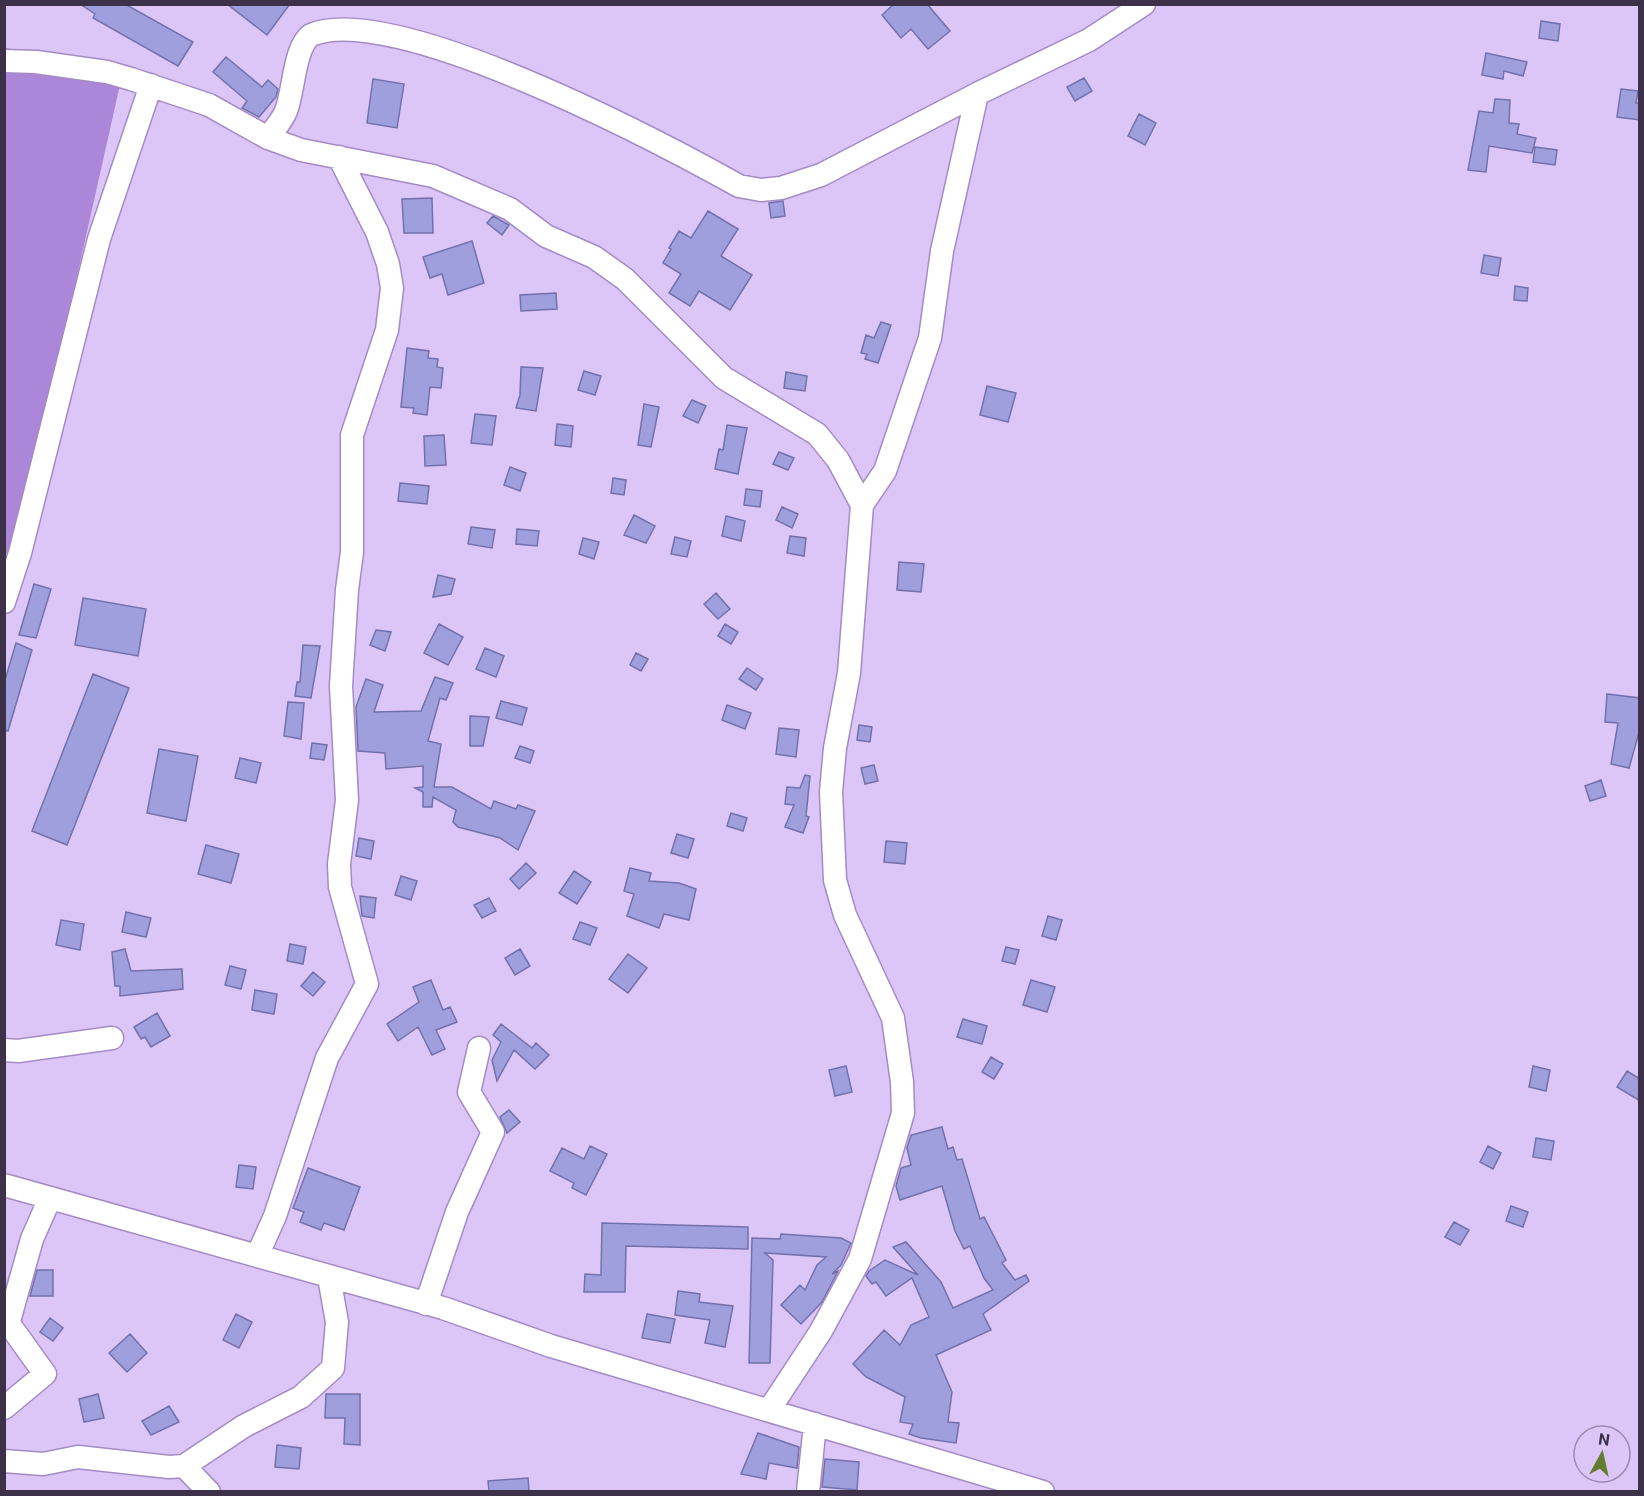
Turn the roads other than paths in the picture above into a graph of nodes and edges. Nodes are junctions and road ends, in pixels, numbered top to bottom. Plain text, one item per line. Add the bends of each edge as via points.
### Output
1 (1144, 4) edge
2 (4, 61) edge
3 (151, 86) junction
4 (977, 94) junction
5 (268, 138) junction
6 (339, 157) junction
7 (862, 506) junction
8 (4, 602) edge
9 (112, 1038) dead end
10 (479, 1048) dead end
11 (4, 1050) edge
12 (4, 1185) edge
13 (50, 1198) junction
14 (258, 1254) junction
15 (329, 1277) junction
16 (426, 1304) junction
17 (4, 1407) edge
18 (769, 1410) junction
19 (815, 1424) junction
20 (4, 1461) edge
21 (184, 1466) junction
22 (209, 1491) edge
23 (808, 1491) edge
24 (1043, 1491) edge

1 - 4 street via 1089,40
2 - 3 street via 107,72
3 - 5 street via 209,105
3 - 8 street via 99,239 20,553
4 - 5 street via 821,175 761,190 739,186 582,99 506,64 415,29 343,21 308,37 299,54 285,114
4 - 7 street via 942,250 930,338 885,471
5 - 6 street via 301,150
6 - 7 street via 433,176 467,188 510,209 546,236 594,258 625,279 724,378 817,434 838,460
6 - 14 street via 377,232 393,288 387,330 352,435 352,552 341,686 347,800 340,887 367,984 327,1058 275,1216
7 - 18 street via 849,673 832,781 835,880 845,915 893,1018 903,1113 860,1259 821,1331
9 - 11 street
10 - 16 street via 469,1092 494,1132 457,1212
12 - 13 street
13 - 14 street
13 - 17 street via 32,1239 9,1321 45,1374
14 - 15 street
15 - 16 street
15 - 21 street via 337,1322 333,1368 301,1396 244,1426
16 - 18 street via 551,1346
18 - 19 street
19 - 23 street
19 - 24 street
20 - 21 street via 43,1464 78,1456
21 - 22 street

